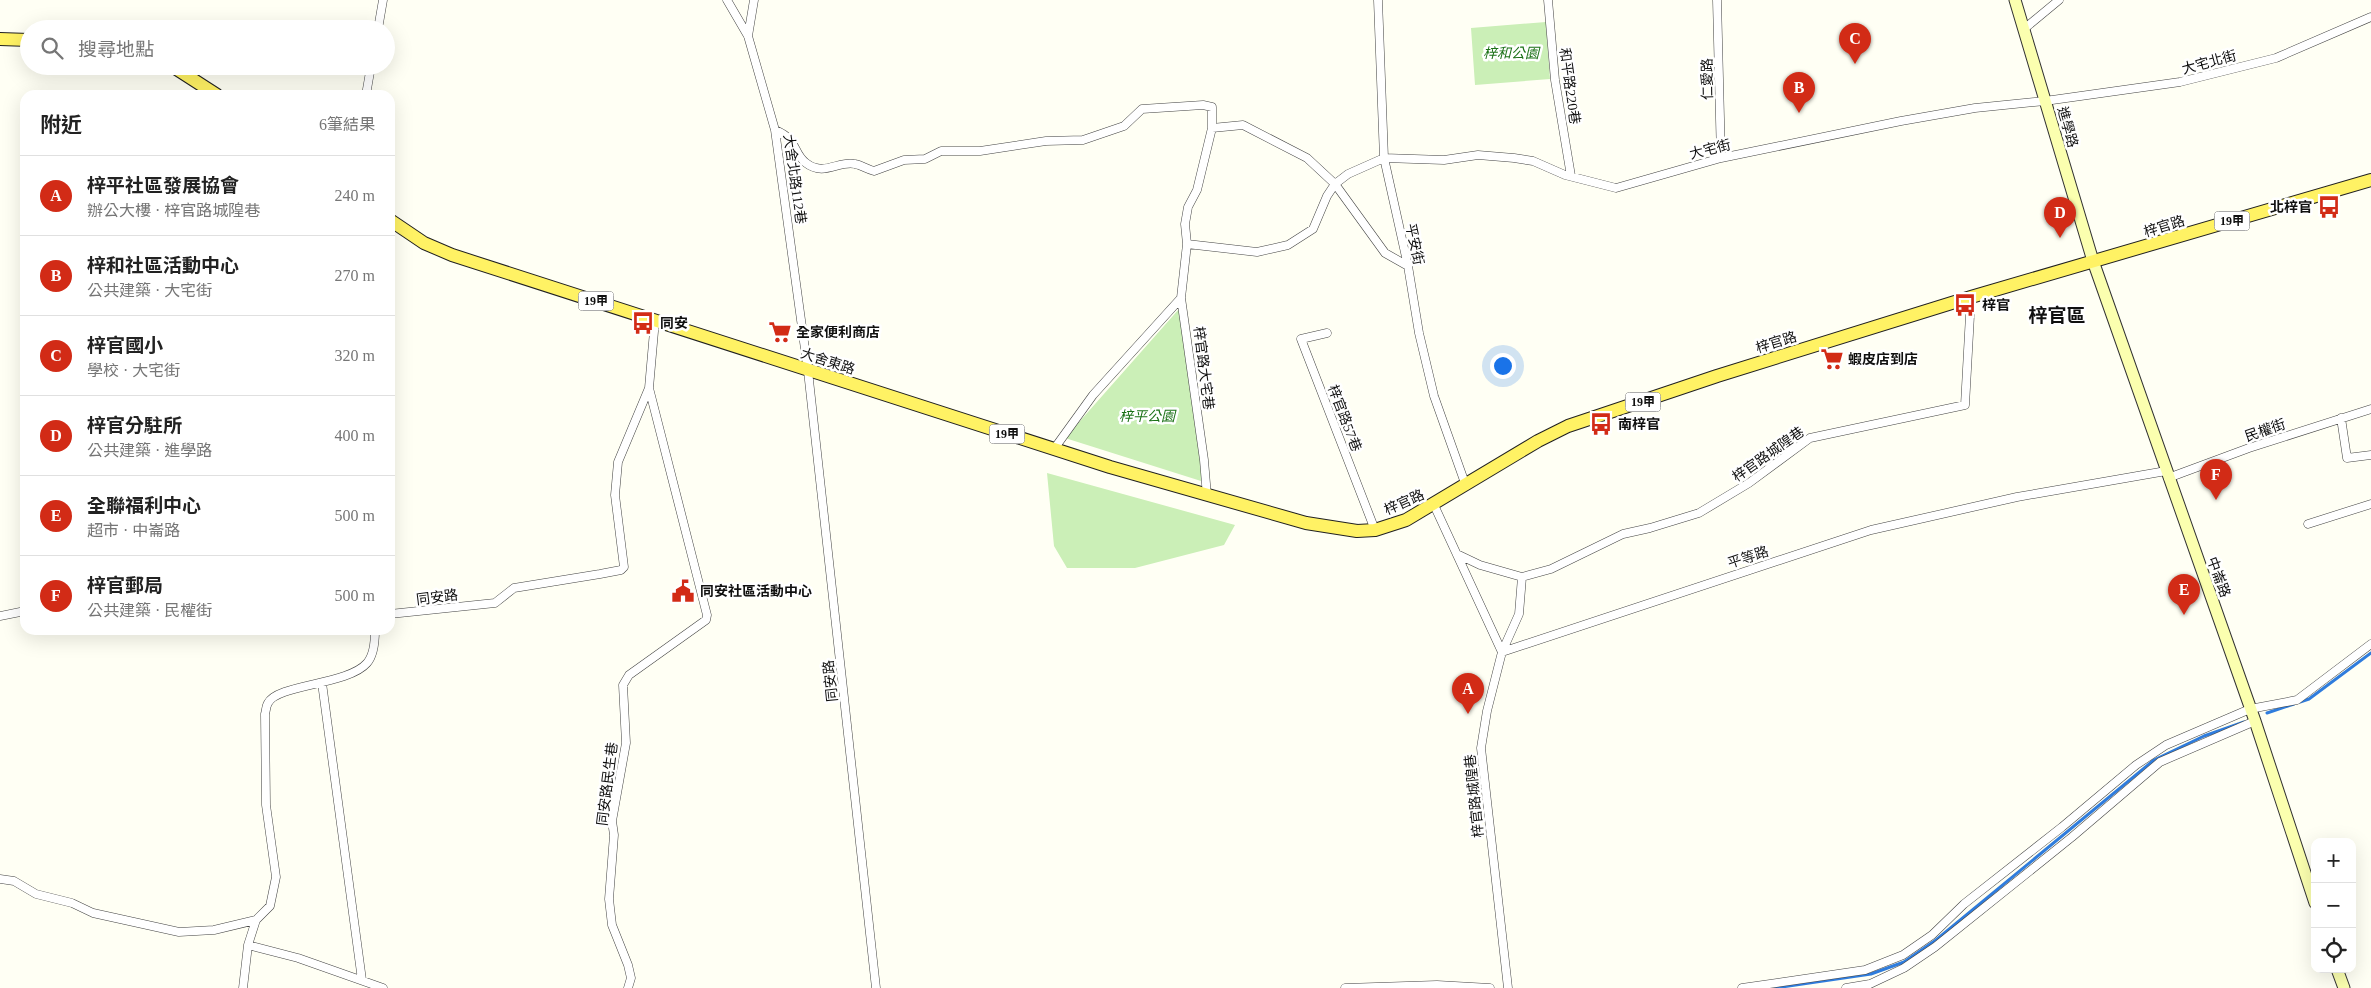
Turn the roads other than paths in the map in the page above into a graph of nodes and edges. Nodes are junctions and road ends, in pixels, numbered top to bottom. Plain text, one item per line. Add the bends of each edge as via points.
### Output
1 (383, 0) edge
2 (727, 0) edge
3 (754, 0) edge
4 (1378, 0) edge
5 (1548, 0) edge
6 (1717, 0) edge
7 (2016, 0) edge
8 (2059, 0) edge
9 (2371, 17) edge
10 (380, 20) edge
11 (2024, 29) junction
12 (748, 36) junction
13 (0, 39) edge
14 (20, 40) edge
15 (186, 75) edge
16 (369, 75) edge
17 (209, 90) edge
18 (367, 90) edge
19 (2045, 102) junction
20 (1212, 128) junction
21 (775, 130) junction
22 (1384, 158) junction
23 (1721, 158) junction
24 (1571, 176) junction
25 (2371, 180) edge
26 (1335, 184) junction
27 (395, 223) edge
28 (1187, 244) junction
29 (2093, 261) junction
30 (1408, 266) junction
31 (1971, 297) junction
32 (1181, 298) junction
33 (655, 320) junction
34 (1327, 333) dead end
35 (808, 370) junction
36 (649, 388) junction
37 (2371, 410) edge
38 (2341, 418) junction
39 (1054, 449) junction
40 (2371, 456) edge
41 (2167, 475) junction
42 (1466, 486) junction
43 (1207, 496) junction
44 (2371, 504) edge
45 (1434, 505) junction
46 (2308, 524) dead end
47 (1375, 530) junction
48 (1459, 555) junction
49 (1522, 577) junction
50 (20, 611) edge
51 (395, 613) edge
52 (0, 616) edge
53 (706, 620) joint
54 (375, 635) edge
55 (2371, 644) edge
56 (1502, 652) junction
57 (322, 683) junction
58 (2250, 709) junction
59 (2254, 721) junction
60 (2067, 832) junction
61 (0, 879) edge
62 (2311, 891) edge
63 (256, 920) junction
64 (248, 945) junction
65 (2338, 973) edge
66 (362, 980) junction
67 (1867, 980) edge
68 (243, 988) edge
69 (383, 988) edge
70 (628, 988) edge
71 (876, 988) edge
72 (1345, 988) edge
73 (1490, 988) edge
74 (1508, 988) edge
75 (1742, 988) edge
76 (1846, 988) edge
77 (2344, 988) edge

1 - 10 street
2 - 12 street, 大舍北路112巷
3 - 12 street
4 - 22 street, 平安街
5 - 24 street, 和平路220巷 via 1555,80
6 - 23 street, 仁愛路
7 - 11 street, 進學路
8 - 11 street
9 - 19 street, 大宅北街 via 2276,58 2180,82
11 - 19 street, 進學路
12 - 21 street, 大舍北路112巷
13 - 14 main road
15 - 17 main road
16 - 18 street
19 - 23 street, 大宅街 via 1975,108
19 - 29 street, 進學路
20 - 21 street, 梓官路大宅巷 via 1212,107 1142,109 1124,126 1083,140 1046,141 980,151 941,151 925,159 904,160 874,171 855,164 822,169 806,163 793,141
20 - 26 street via 1243,125 1307,158
20 - 28 street, 梓官路大宅巷 via 1197,190 1188,207 1185,224
21 - 35 street, 大舍北路112巷
22 - 24 street, 大宅街 via 1444,160 1478,155 1514,158 1533,161
22 - 26 street via 1348,174
22 - 30 street, 平安街
23 - 24 street, 大宅街 via 1616,188
25 - 29 main road, 梓官路 / 19甲
26 - 28 street via 1314,229 1288,245 1257,252
26 - 30 street via 1385,253
27 - 33 main road, 大舍東路 / 19甲 via 438,250
28 - 32 street, 梓官路大宅巷
29 - 31 main road, 梓官路 / 19甲
29 - 41 street, 中崙路
30 - 42 street, 平安街 via 1434,396
31 - 42 main road, 梓官路 / 19甲 via 1568,426
31 - 49 street, 梓官路城隍巷 via 1965,405 1810,438 1749,483 1699,513 1623,534 1550,569
32 - 39 street via 1093,395
32 - 43 street, 梓官路大宅巷
33 - 35 main road, 大舍東路 / 19甲
33 - 36 street, 同安路
34 - 47 street, 梓官路57巷 via 1301,339
35 - 39 main road, 大舍東路 / 19甲
35 - 71 street, 同安路
36 - 51 street, 同安路 via 618,462 615,495 624,567 514,588 495,603
36 - 53 street, 同安路 via 705,604
37 - 38 street, 民權街
38 - 40 street via 2347,458
38 - 41 street, 民權街
39 - 43 main road, 大舍東路 / 19甲
41 - 56 street, 平等路 via 2017,497 1871,530
41 - 58 street, 中崙路
42 - 45 main road, 梓官路 / 19甲
43 - 47 main road, 梓官路 / 19甲 via 1324,527
44 - 46 street
45 - 47 main road, 梓官路 / 19甲 via 1406,520
45 - 48 street
48 - 49 street via 1480,566
48 - 56 street
49 - 56 street, 梓官路城隍巷 via 1519,614
50 - 52 street
53 - 70 street, 同安路民生巷 via 629,675 624,685 626,743 612,821 614,835 609,899 612,925 631,978
54 - 57 street via 368,663
55 - 58 street via 2296,700
56 - 74 street, 梓官路城隍巷 via 1481,748
57 - 63 street via 277,693 268,702 265,714 266,805 276,877 270,906
57 - 66 street
58 - 59 street, 中崙路
58 - 60 street via 2166,745 2136,765
59 - 60 street via 2160,762
59 - 62 street, 中崙路
60 - 67 street via 1964,904 1932,935
60 - 67 street via 1935,947 1904,968
61 - 63 street via 93,913 179,932 214,930
63 - 64 street
64 - 66 street
64 - 68 street
65 - 77 street
66 - 69 street
67 - 75 street
67 - 76 street
72 - 73 street via 1437,984

